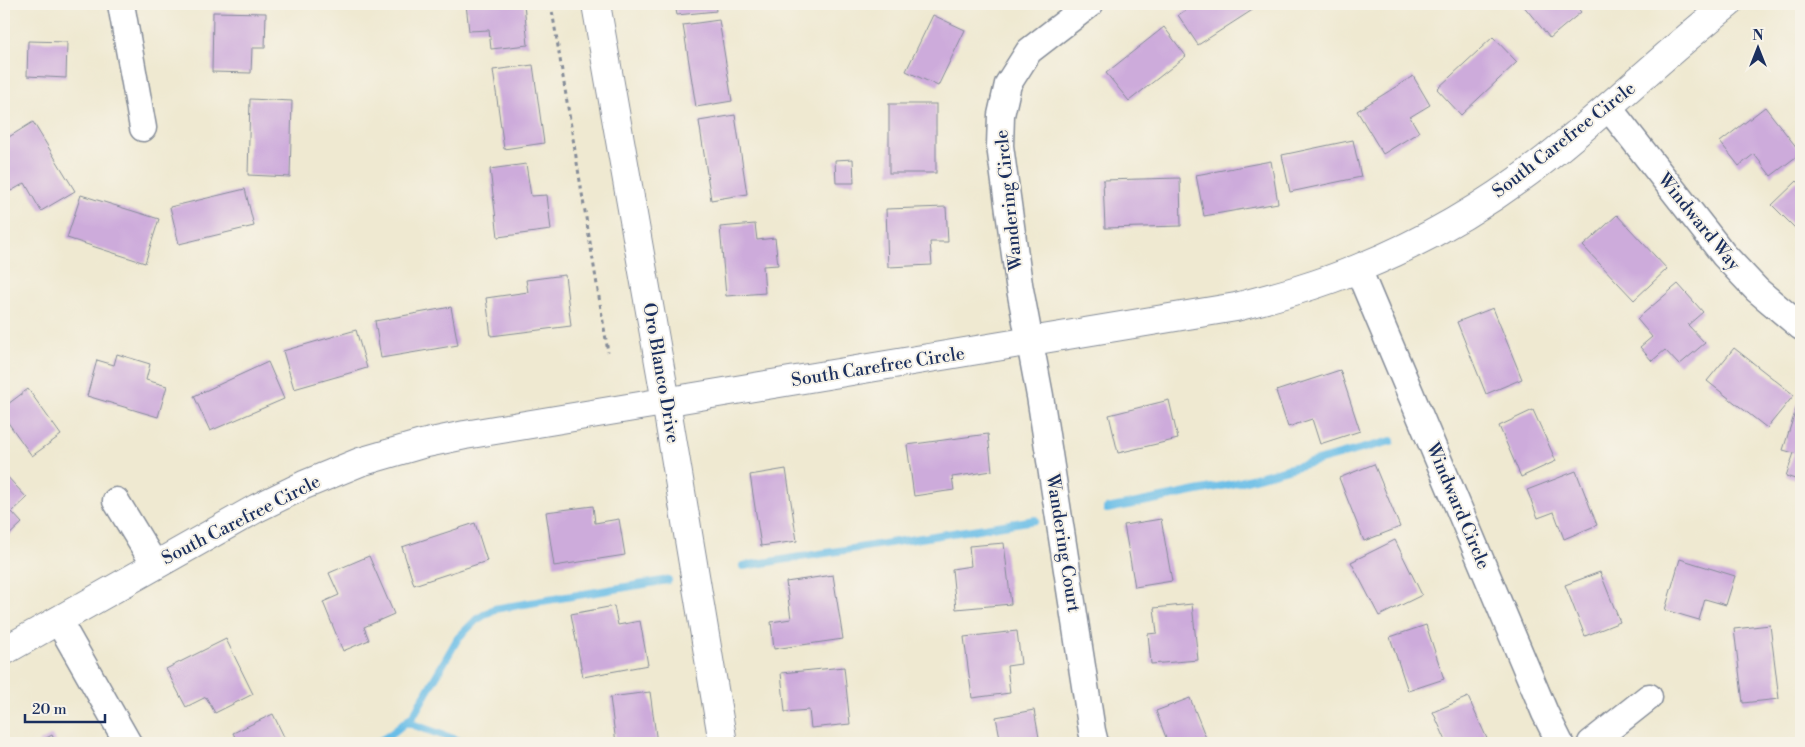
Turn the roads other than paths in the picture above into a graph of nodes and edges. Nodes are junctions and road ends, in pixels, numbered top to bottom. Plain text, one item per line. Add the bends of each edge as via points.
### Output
1 (121, 4) edge
2 (596, 4) edge
3 (1090, 4) edge
4 (1716, 7) edge
5 (1608, 107) junction
6 (143, 128) dead end
7 (1358, 268) junction
8 (1801, 326) edge
9 (1030, 342) junction
10 (666, 402) junction
11 (116, 501) dead end
12 (155, 565) junction
13 (58, 620) junction
14 (4, 651) edge
15 (1649, 697) dead end
16 (128, 743) edge
17 (723, 743) edge
18 (1096, 743) edge
19 (1560, 743) edge
20 (1591, 743) edge

1 - 6 street
2 - 10 main road, Oro Blanco Drive
3 - 9 street, Wandering Circle via 1029,51 1008,84 1001,115 1000,146
4 - 5 main road, South Carefree Circle
5 - 7 main road, South Carefree Circle via 1490,199 1425,238
5 - 8 street, Windward Way via 1724,255 1757,290
7 - 9 main road, South Carefree Circle via 1292,292 1236,307
7 - 19 street, Windward Circle via 1544,713
9 - 10 main road, South Carefree Circle
9 - 18 street, Wandering Court
10 - 12 main road, South Carefree Circle via 464,434 360,462 257,508
10 - 17 main road, Oro Blanco Drive
11 - 12 street
12 - 13 main road, South Carefree Circle
13 - 14 main road, South Carefree Circle
13 - 16 street
15 - 20 street

